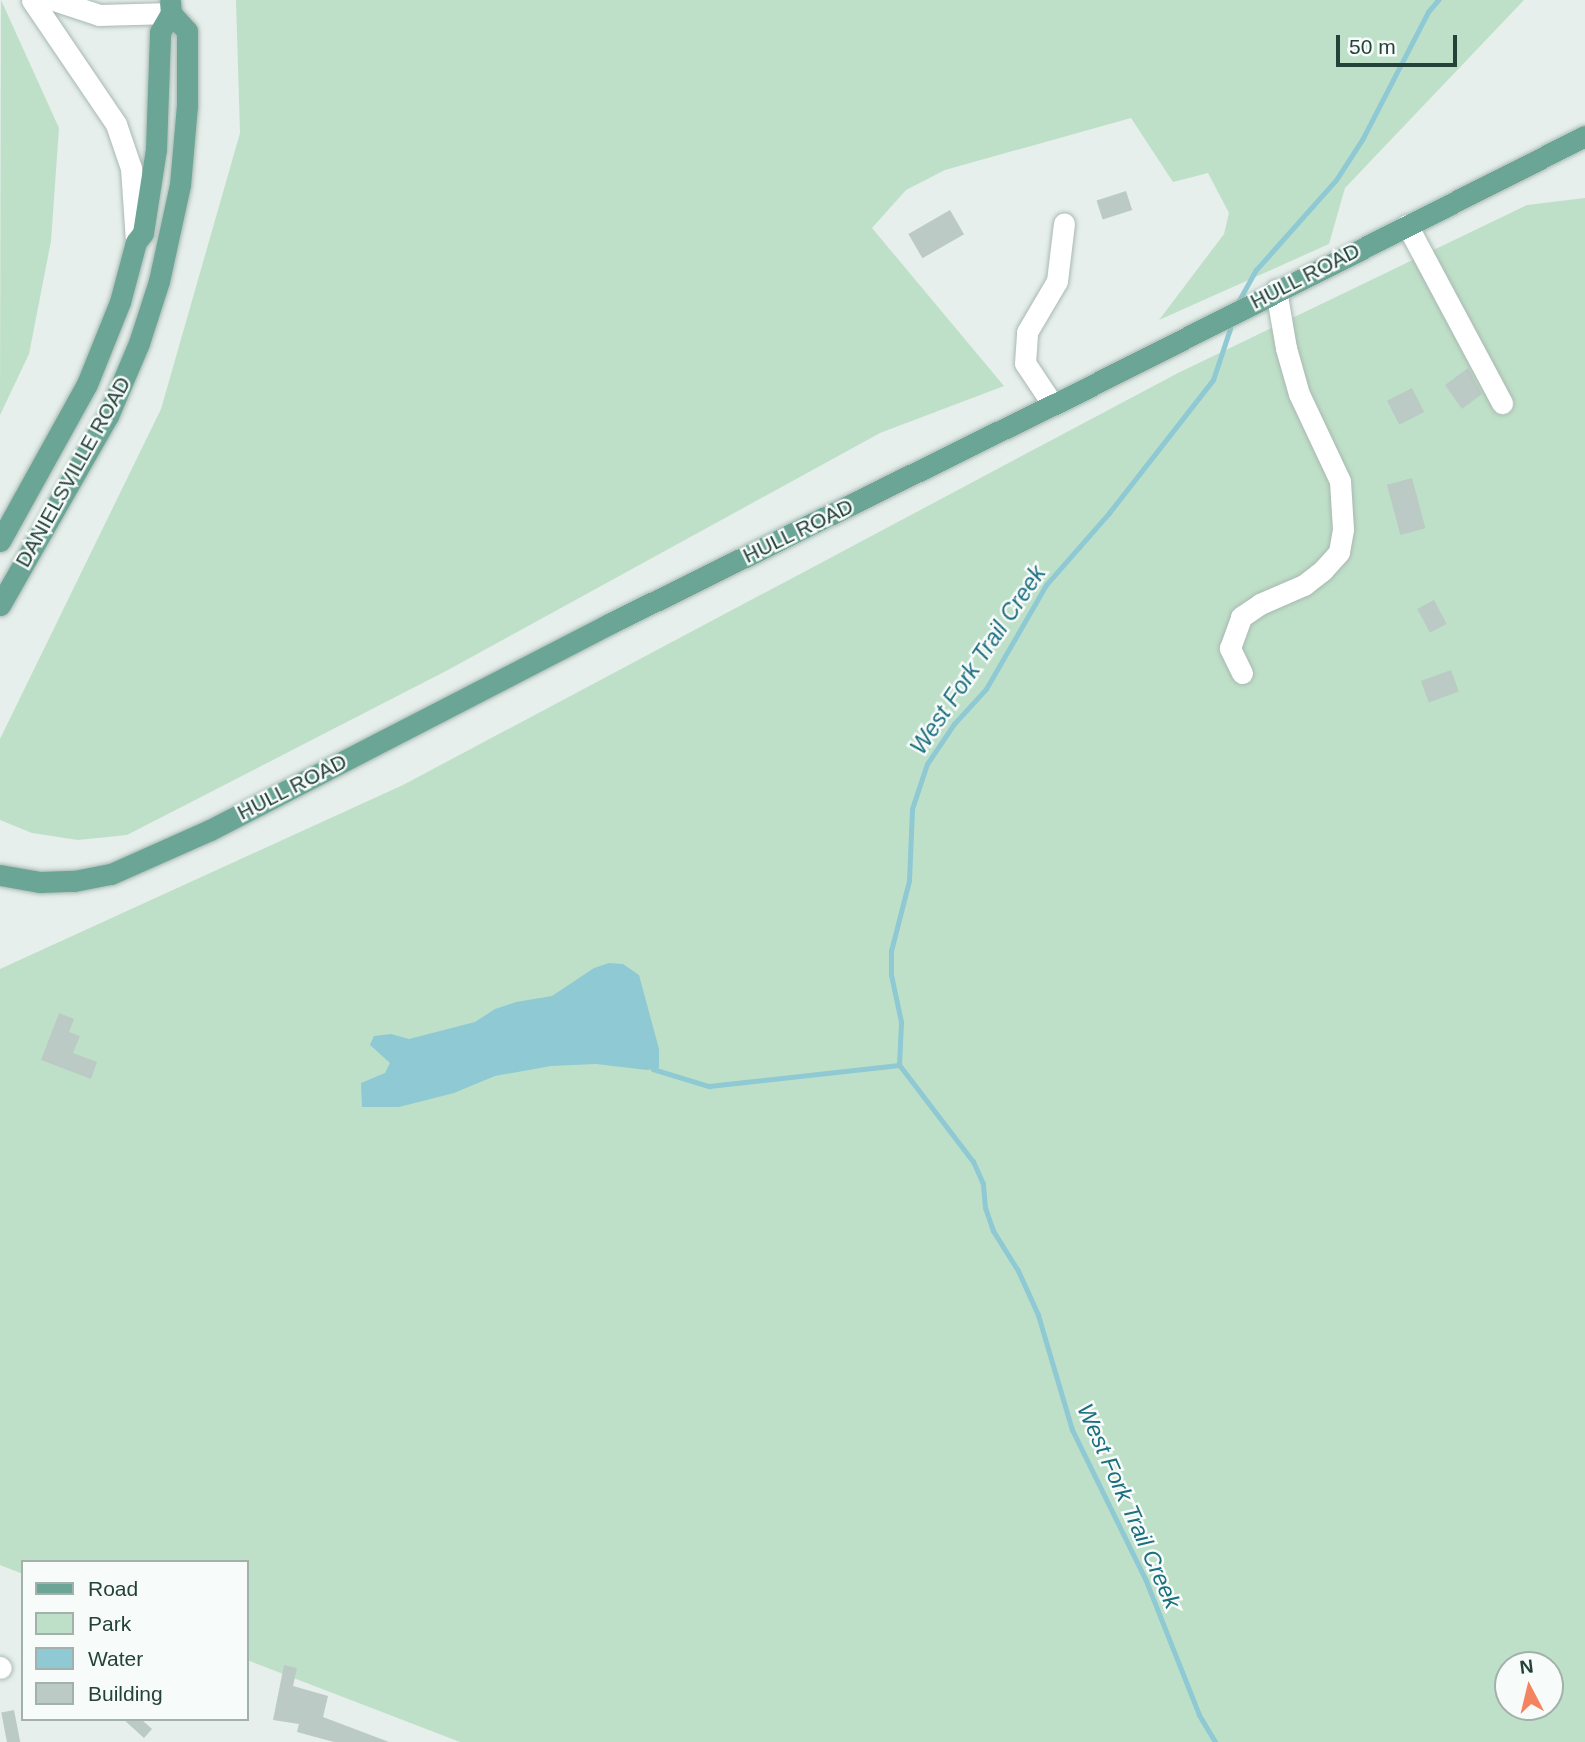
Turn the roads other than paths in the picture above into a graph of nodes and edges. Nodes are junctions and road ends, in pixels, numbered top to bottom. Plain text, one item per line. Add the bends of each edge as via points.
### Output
1 (32, 0) edge
2 (54, 0) edge
3 (170, 7) edge
4 (1585, 136) edge
5 (1064, 223) dead end
6 (1407, 225) junction
7 (136, 242) junction
8 (1276, 290) junction
9 (1502, 403) dead end
10 (1053, 405) junction
11 (0, 541) edge
12 (0, 605) edge
13 (1242, 673) dead end
14 (0, 874) edge

1 - 7 street via 120,134 131,168
2 - 3 street via 99,15
3 - 7 main road, DANIELSVILLE ROAD via 160,32 156,149 143,233
3 - 12 main road, DANIELSVILLE ROAD via 187,31 187,105 180,185 159,281 108,416
4 - 6 main road, HULL ROAD
5 - 10 street via 1057,281 1027,332 1025,363
6 - 8 main road, HULL ROAD
6 - 9 street
7 - 11 main road, DANIELSVILLE ROAD via 120,302 87,384
8 - 10 main road, HULL ROAD
8 - 13 street via 1299,394 1340,481 1343,529 1339,552 1323,570 1304,585 1241,617 1230,648
10 - 14 main road, HULL ROAD via 111,874 40,881

